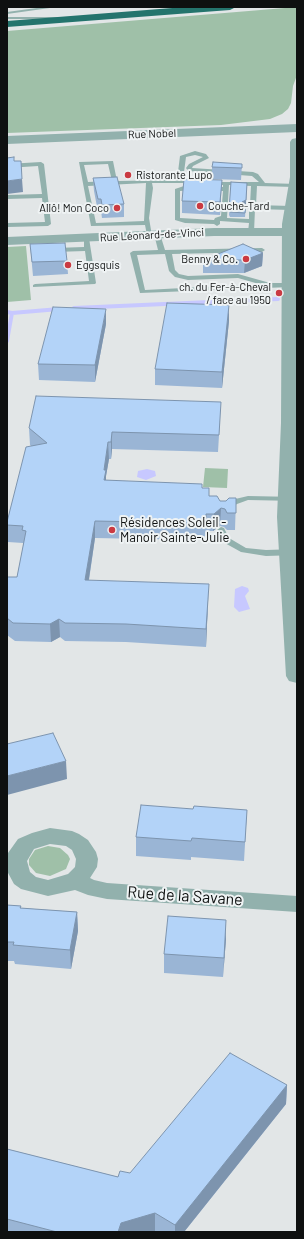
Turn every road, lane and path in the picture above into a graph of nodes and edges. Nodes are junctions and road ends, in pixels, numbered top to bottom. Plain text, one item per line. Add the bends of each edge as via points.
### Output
1 (55, 7) edge
2 (230, 7) edge
3 (7, 13) edge
4 (7, 18) edge
5 (78, 18) junction
6 (7, 24) edge
7 (7, 28) edge
8 (290, 115) dead end
9 (297, 128) edge
10 (240, 130) junction
11 (7, 140) edge
12 (288, 146) edge
13 (7, 166) edge
14 (196, 172) junction
15 (201, 177) dead end
16 (180, 178) junction
17 (148, 181) junction
18 (115, 183) junction
19 (85, 184) junction
20 (254, 184) junction
21 (263, 184) junction
22 (295, 185) junction
23 (226, 186) junction
24 (45, 196) junction
25 (7, 197) edge
26 (249, 207) junction
27 (291, 208) junction
28 (40, 224) junction
29 (217, 224) junction
30 (7, 225) edge
31 (251, 226) junction
32 (151, 231) junction
33 (293, 232) edge
34 (7, 241) edge
35 (86, 243) junction
36 (38, 245) junction
37 (262, 250) dead end
38 (165, 252) junction
39 (270, 285) junction
40 (35, 286) dead end
41 (290, 286) junction
42 (294, 313) edge
43 (293, 397) edge
44 (293, 474) edge
45 (292, 499) edge
46 (222, 515) edge
47 (221, 530) dead end
48 (293, 553) edge
49 (296, 664) edge
50 (76, 880) dead end
51 (297, 904) edge

1 - 3 lane
2 - 5 highway
4 - 5 lane
5 - 6 highway
5 - 7 highway
8 - 10 street
9 - 10 street, Rue Nobel
10 - 11 street, Rue Nobel
10 - 12 street
12 - 22 street via 297,173
13 - 24 lane via 41,164
14 - 15 lane
14 - 16 lane
14 - 16 lane via 189,167 206,158 201,154 191,153 183,156
14 - 21 lane via 253,174
16 - 17 lane
16 - 23 lane
17 - 18 lane
17 - 32 lane
18 - 19 lane
18 - 19 lane via 111,162 81,163
19 - 32 lane via 93,225
20 - 21 lane
20 - 23 lane
20 - 26 lane
21 - 22 lane
22 - 27 street
23 - 29 lane via 228,206 224,217
23 - 29 lane via 178,190 177,219
24 - 25 lane
24 - 28 lane via 48,224
26 - 27 lane
26 - 31 lane
27 - 33 street
28 - 30 lane
28 - 36 lane
29 - 31 street, Rue Léonard-de-Vinci
29 - 32 street, Rue Léonard-de-Vinci
31 - 33 street, Rue Léonard-de-Vinci
32 - 35 street, Rue Léonard-de-Vinci
32 - 38 lane
33 - 41 street
34 - 36 street, Rue Léonard-de-Vinci
35 - 36 street, Rue Léonard-de-Vinci
35 - 40 lane via 93,283
37 - 38 lane
38 - 39 lane via 172,273 178,276 238,276
38 - 39 lane via 133,253 142,292
39 - 41 lane
41 - 42 street
42 - 43 street
43 - 44 street
44 - 45 street
45 - 46 lane via 240,500 226,508
45 - 48 street
47 - 48 lane via 226,540 244,550
48 - 49 street
50 - 51 street, Rue de la Savane via 88,887 107,891

